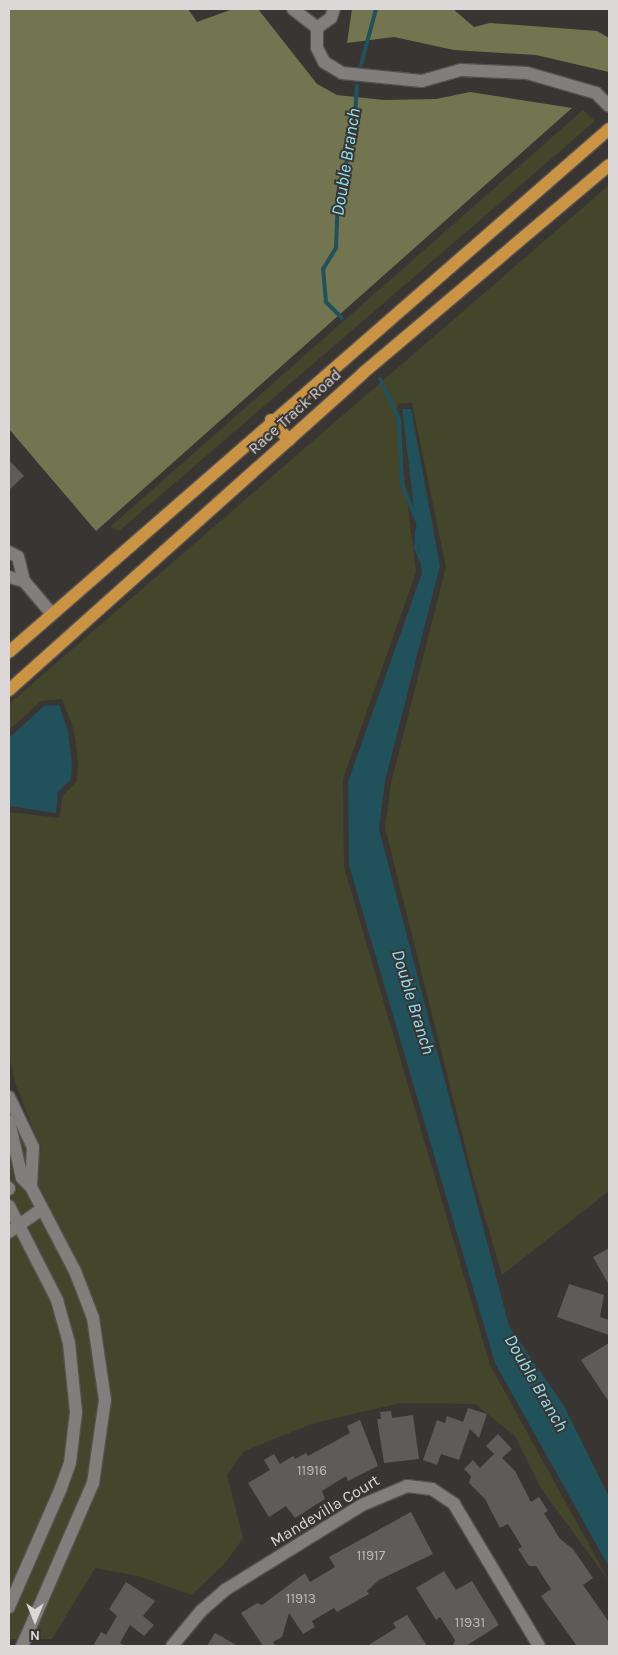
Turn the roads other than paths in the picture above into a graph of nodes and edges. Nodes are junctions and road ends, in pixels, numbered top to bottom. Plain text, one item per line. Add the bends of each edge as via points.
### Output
1 (293, 9) edge
2 (334, 9) edge
3 (317, 28) junction
4 (609, 106) edge
5 (609, 129) edge
6 (609, 165) edge
7 (271, 420) junction
8 (289, 440) junction
9 (9, 552) edge
10 (9, 578) edge
11 (24, 581) junction
12 (52, 614) junction
13 (9, 652) edge
14 (9, 690) edge
15 (9, 1097) edge
16 (9, 1121) edge
17 (32, 1187) junction
18 (9, 1206) edge
19 (41, 1210) junction
20 (13, 1230) edge
21 (9, 1607) edge
22 (22, 1646) edge
23 (173, 1646) edge
24 (539, 1646) edge

1 - 3 street
2 - 3 street via 331,18
3 - 4 street via 318,48 324,62 342,73 422,81 461,70 527,73 596,93
5 - 7 main road, Race Track Road
6 - 8 main road, Race Track Road
7 - 8 main road
7 - 12 main road, Race Track Road
8 - 14 main road, Race Track Road
9 - 11 street via 18,557
10 - 11 street
11 - 12 street
12 - 13 main road, Race Track Road
15 - 17 street via 33,1147
16 - 17 street via 22,1178
17 - 19 street
18 - 20 street
19 - 20 street
19 - 22 street via 75,1271 93,1318 104,1400 93,1483
20 - 21 street via 58,1300 70,1343 76,1412 70,1463
23 - 24 street, Mandevilla Court via 184,1629 225,1590 362,1505 396,1487 420,1486 454,1504

